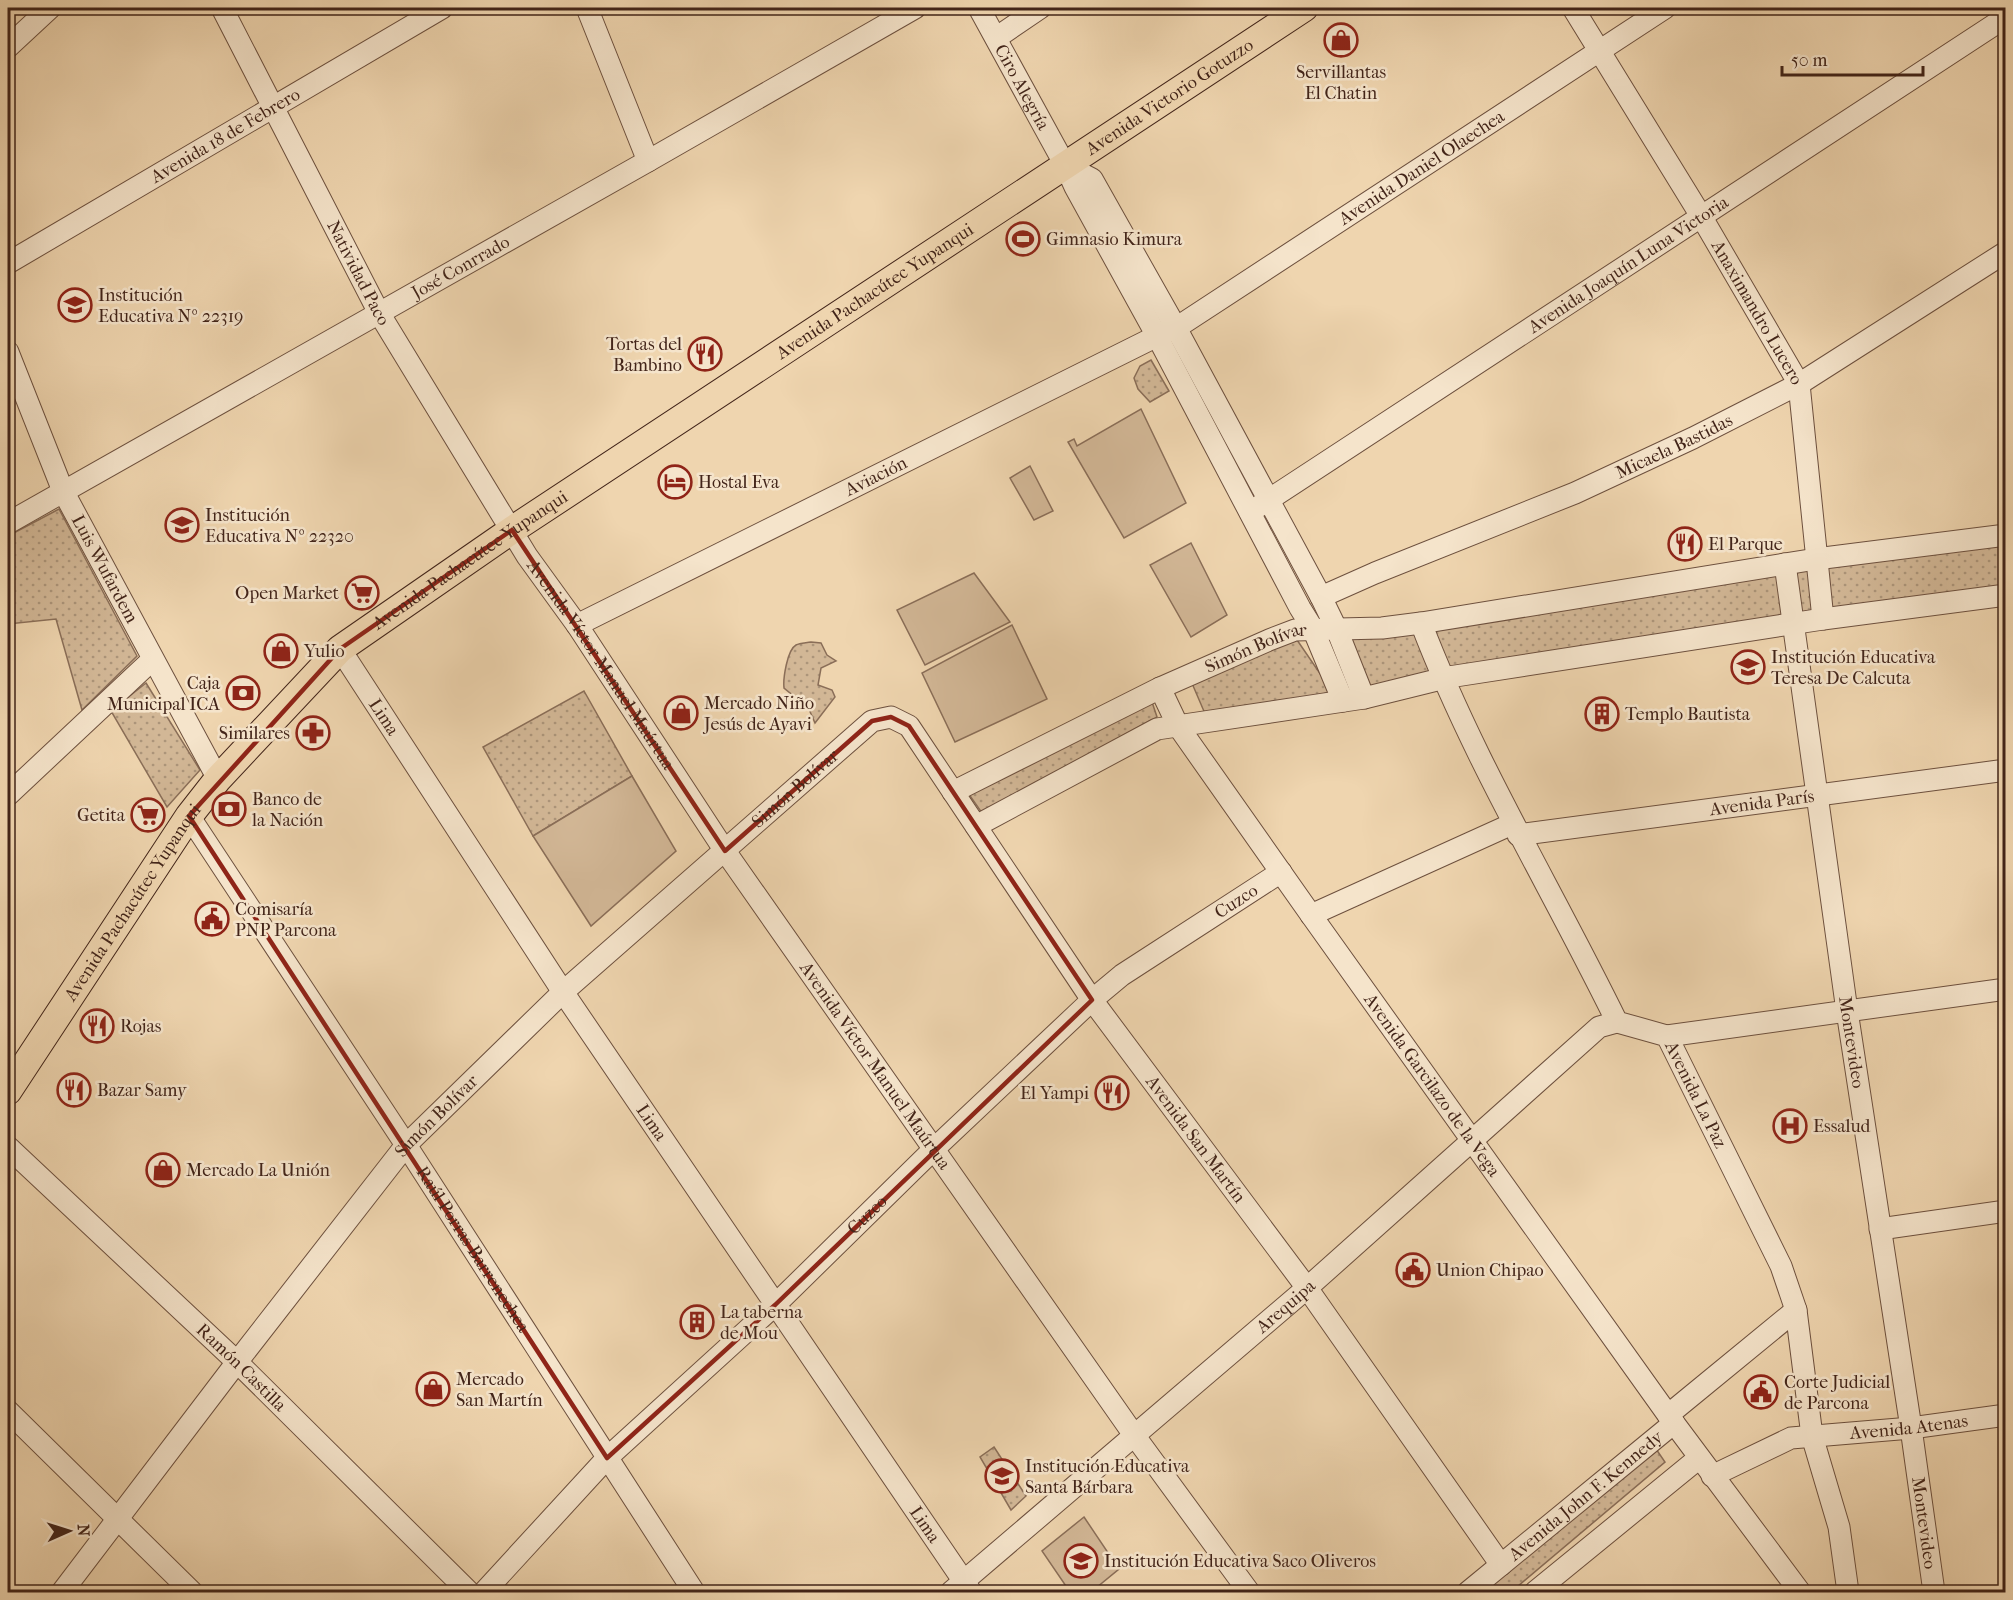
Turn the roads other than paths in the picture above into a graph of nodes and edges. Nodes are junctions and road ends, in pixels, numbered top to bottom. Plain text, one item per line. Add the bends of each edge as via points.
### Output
1 (50, 8) edge
2 (222, 8) edge
3 (442, 8) edge
4 (587, 8) edge
5 (915, 8) edge
6 (979, 8) edge
7 (1040, 8) edge
8 (1304, 8) edge
9 (1572, 8) edge
10 (1665, 8) edge
11 (2006, 17) edge
12 (996, 38) junction
13 (8, 47) edge
14 (1599, 51) junction
15 (274, 106) junction
16 (648, 161) junction
17 (1065, 165) junction
18 (1701, 216) junction
19 (2006, 252) edge
20 (8, 263) edge
21 (379, 313) junction
22 (1166, 332) junction
23 (8, 352) edge
24 (1799, 384) junction
25 (63, 491) junction
26 (1269, 501) junction
27 (1250, 512) junction
28 (8, 523) edge
29 (512, 530) junction
30 (2006, 535) edge
31 (1816, 559) junction
32 (1785, 564) junction
33 (2006, 595) edge
34 (1321, 597) junction
35 (1823, 619) junction
36 (1421, 624) junction
37 (1793, 624) junction
38 (577, 625) junction
39 (1313, 628) junction
40 (1337, 630) junction
41 (340, 649) junction
42 (152, 660) junction
43 (1442, 678) junction
44 (1160, 688) junction
45 (1364, 698) junction
46 (1343, 701) junction
47 (891, 717) joint
48 (1178, 726) junction
49 (2006, 770) edge
50 (218, 779) junction
51 (953, 792) junction
52 (8, 795) edge
53 (1817, 796) junction
54 (189, 816) junction
55 (976, 826) junction
56 (1515, 829) junction
57 (725, 850) junction
58 (1281, 872) junction
59 (1311, 915) junction
60 (2006, 989) edge
61 (562, 992) junction
62 (1092, 1000) junction
63 (1847, 1011) junction
64 (1617, 1022) junction
65 (1667, 1036) junction
66 (8, 1091) edge
67 (1473, 1141) junction
68 (406, 1145) junction
69 (8, 1147) edge
70 (935, 1148) junction
71 (2006, 1211) edge
72 (1880, 1229) junction
73 (1307, 1287) junction
74 (775, 1305) junction
75 (1796, 1310) junction
76 (237, 1362) junction
77 (8, 1411) edge
78 (2006, 1415) edge
79 (1671, 1419) junction
80 (1911, 1428) junction
81 (1134, 1435) junction
82 (1812, 1436) junction
83 (607, 1458) junction
84 (1699, 1458) junction
85 (1712, 1476) junction
86 (118, 1520) junction
87 (1501, 1564) junction
88 (961, 1589) edge
89 (62, 1593) edge
90 (192, 1593) edge
91 (469, 1593) edge
92 (484, 1593) edge
93 (694, 1593) edge
94 (1249, 1593) edge
95 (1468, 1593) edge
96 (1535, 1593) edge
97 (1800, 1593) edge
98 (1848, 1593) edge
99 (1934, 1593) edge

1 - 13 street
2 - 15 street, Natividad Paco
3 - 15 street, Avenida 18 de Febrero
4 - 16 street
5 - 16 street, José Conrrado
6 - 12 street, Ciro Alegría
7 - 12 street
8 - 17 main road, Avenida Victorio Gotuzzo
9 - 14 street, Anaximandro Lucero
10 - 14 street, Avenida Daniel Olaechea
11 - 18 street, Avenida Joaquín Luna Victoria
12 - 17 street, Ciro Alegría
14 - 18 street, Anaximandro Lucero
14 - 22 street, Avenida Daniel Olaechea
15 - 20 street, Avenida 18 de Febrero
15 - 21 street, Natividad Paco
16 - 21 street, José Conrrado
17 - 22 street via 1092,179
17 - 29 main road, Avenida Pachacútec Yupanqui
18 - 24 street, Anaximandro Lucero
18 - 26 street, Avenida Joaquín Luna Victoria
19 - 24 street, Micaela Bastidas
21 - 25 street, José Conrrado
21 - 29 street, Natividad Paco
22 - 26 street
22 - 27 street
22 - 38 street, Aviación
23 - 25 street, Luis Wufardem
24 - 31 street, Anaximandro Lucero
24 - 34 street, Micaela Bastidas via 1575,493
25 - 28 street, José Conrrado
25 - 42 street, Luis Wufardem
26 - 27 street, Avenida Joaquín Luna Victoria
26 - 34 street
27 - 39 street
29 - 38 street, Avenida Víctor Manuel Maúrtua
29 - 41 main road, Avenida Pachacútec Yupanqui
30 - 31 street, Simón Bolívar
31 - 32 street, Simón Bolívar
31 - 35 street, Anaximandro Lucero
32 - 36 street, Simón Bolívar
32 - 37 street, Montevideo
33 - 35 street
34 - 40 street
35 - 37 street
36 - 40 street, Simón Bolívar
36 - 43 street
37 - 43 street
37 - 53 street, Montevideo
38 - 57 street, Avenida Víctor Manuel Maúrtua
39 - 40 street, Simón Bolívar
39 - 44 street, Simón Bolívar via 1269,640
39 - 46 street
40 - 45 street
41 - 50 main road, Avenida Pachacútec Yupanqui
41 - 61 street, Lima
42 - 50 street, Luis Wufardem
42 - 52 street
43 - 45 street
43 - 56 street
44 - 48 street, Avenida Garcilazo de la Vega
44 - 51 street, Simón Bolívar
45 - 46 street
46 - 48 street
47 - 51 street, Avenida San Martín via 909,726
47 - 57 street, Simón Bolívar via 872,721
48 - 55 street via 1157,729
48 - 58 street, Avenida Garcilazo de la Vega
49 - 53 street, Avenida París
50 - 54 main road, Avenida Pachacútec Yupanqui
51 - 55 street, Avenida San Martín
53 - 56 street, Avenida París
53 - 63 street, Montevideo
54 - 66 main road, Avenida Pachacútec Yupanqui
54 - 68 street, Raúl Porras Barrenechea
55 - 62 street, Avenida San Martín
56 - 59 street
56 - 64 street
57 - 61 street, Simón Bolívar
57 - 70 street, Avenida Víctor Manuel Maúrtua
58 - 59 street, Avenida Garcilazo de la Vega
58 - 62 street, Cuzco via 1122,975
59 - 67 street, Avenida Garcilazo de la Vega
60 - 63 street
61 - 68 street, Simón Bolívar
61 - 74 street, Lima
62 - 70 street, Cuzco
62 - 73 street, Avenida San Martín
63 - 65 street
63 - 72 street, Montevideo
64 - 65 street, Avenida La Paz
64 - 67 street, Arequipa via 1599,1027
65 - 75 street, Avenida La Paz via 1781,1266
67 - 73 street, Arequipa
67 - 79 street, Avenida Garcilazo de la Vega
68 - 76 street, Simón Bolívar
68 - 83 street, Raúl Porras Barrenechea
69 - 76 street, Ramón Castilla
70 - 74 street, Cuzco
70 - 81 street, Avenida Víctor Manuel Maúrtua
71 - 72 street
72 - 80 street, Montevideo
73 - 81 street, Arequipa
73 - 87 street, Avenida San Martín
74 - 83 street, Cuzco
74 - 88 street, Lima
75 - 79 street, Avenida John F. Kennedy
75 - 82 street, Avenida La Paz
76 - 86 street, Simón Bolívar
76 - 91 street, Ramón Castilla
77 - 86 street
78 - 80 street, Avenida Atenas
79 - 84 street, Avenida Garcilazo de la Vega
79 - 87 street, Avenida John F. Kennedy
80 - 82 street, Avenida Atenas
80 - 99 street, Montevideo
81 - 88 street, Arequipa
81 - 94 street, Avenida Víctor Manuel Maúrtua
82 - 85 street, Avenida Atenas via 1791,1438
82 - 98 street, Avenida La Paz via 1839,1527
83 - 92 street, Cuzco
83 - 93 street, Raúl Porras Barrenechea
84 - 85 street, Avenida Garcilazo de la Vega
84 - 96 street
85 - 97 street, Avenida Garcilazo de la Vega
86 - 89 street, Simón Bolívar
86 - 90 street
87 - 95 street, Avenida John F. Kennedy

